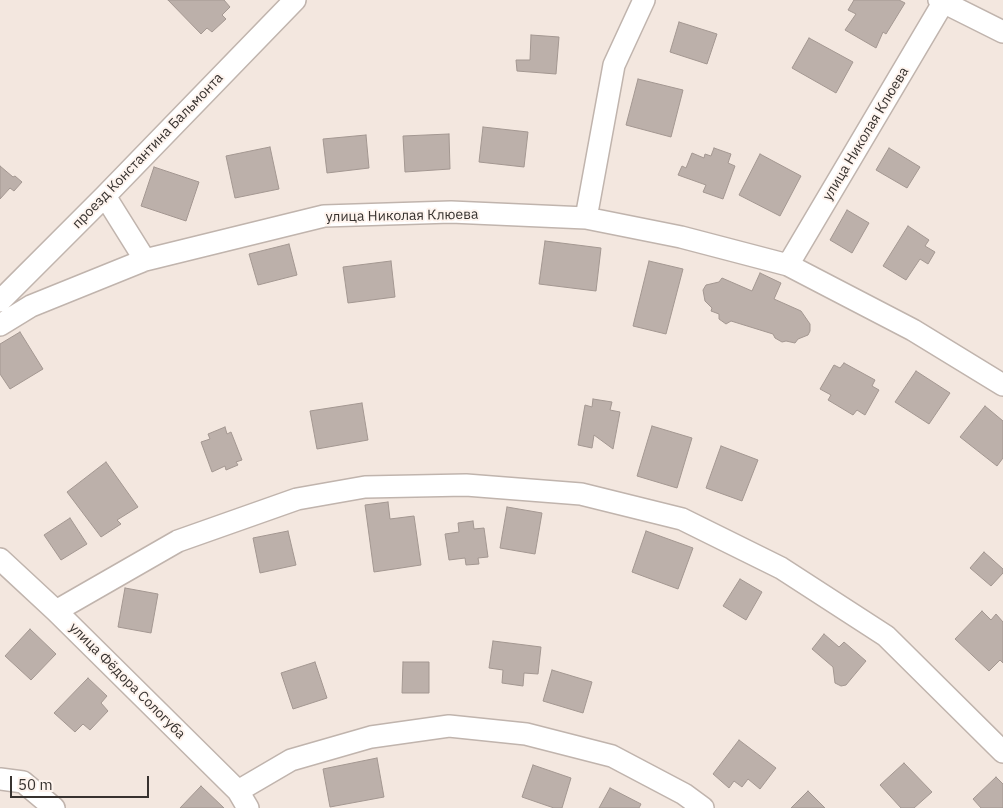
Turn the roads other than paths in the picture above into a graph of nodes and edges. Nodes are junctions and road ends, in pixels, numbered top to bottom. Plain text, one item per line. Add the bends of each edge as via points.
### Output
1 (295, 0) edge
2 (644, 0) edge
3 (941, 2) edge
4 (1003, 32) edge
5 (106, 196) junction
6 (586, 218) junction
7 (145, 260) junction
8 (788, 265) junction
9 (0, 301) edge
10 (0, 325) edge
11 (1003, 385) edge
12 (0, 559) edge
13 (56, 611) junction
14 (1003, 752) edge
15 (0, 780) edge
16 (243, 799) edge
17 (54, 808) edge
18 (703, 808) edge

1 - 5 street, проезд Константина Бальмонта
2 - 6 street via 614,65
3 - 4 street, улица Николая Клюева
3 - 8 street, улица Николая Клюева
5 - 7 street
5 - 9 street, проезд Константина Бальмонта
6 - 7 street, улица Николая Клюева via 451,212 324,216
6 - 8 street, улица Николая Клюева via 681,237
7 - 10 street, улица Николая Клюева via 31,306
8 - 11 street, улица Николая Клюева via 913,330
12 - 13 street, улица Фёдора Сологуба
13 - 14 street via 178,541 297,499 365,487 466,485 581,494 682,518 781,568 886,636
13 - 16 street, улица Фёдора Сологуба
15 - 17 street via 23,782
16 - 18 street via 291,760 371,737 449,726 526,734 612,756 684,794

